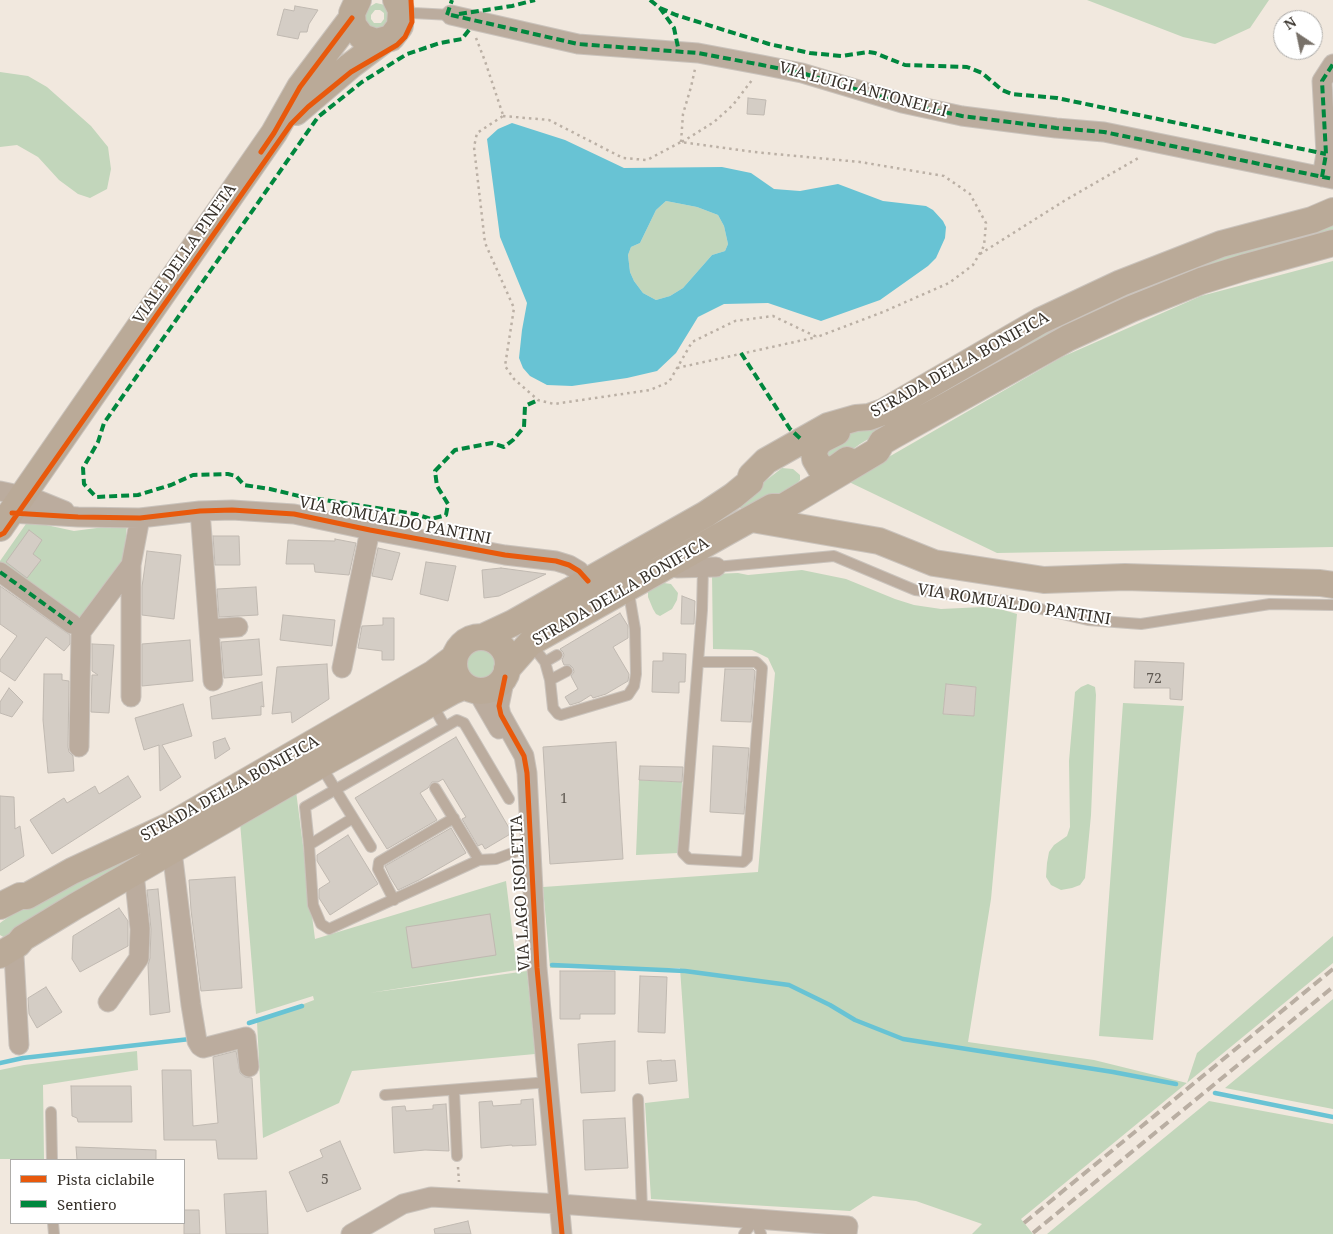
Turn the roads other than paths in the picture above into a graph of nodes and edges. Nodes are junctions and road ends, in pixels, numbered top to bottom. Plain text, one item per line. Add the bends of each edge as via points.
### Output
1 (399, 5) edge
2 (350, 8) edge
3 (451, 15) joint
4 (383, 41) junction
5 (1333, 64) edge
6 (274, 133) junction
7 (1328, 178) edge
8 (1333, 211) edge
9 (1333, 243) edge
10 (869, 417) junction
11 (882, 442) junction
12 (750, 482) junction
13 (8, 507) edge
14 (200, 511) junction
15 (762, 513) junction
16 (706, 514) junction
17 (140, 518) junction
18 (370, 530) junction
19 (651, 545) junction
20 (670, 564) junction
21 (131, 565) junction
22 (710, 568) junction
23 (0, 572) edge
24 (588, 581) junction
25 (1333, 585) edge
26 (630, 599) junction
27 (1333, 605) edge
28 (623, 616) dead end
29 (72, 624) dead end
30 (238, 627) dead end
31 (209, 629) junction
32 (482, 636) junction
33 (538, 653) junction
34 (557, 655) dead end
35 (454, 658) junction
36 (698, 662) junction
37 (342, 668) dead end
38 (567, 671) dead end
39 (506, 673) junction
40 (550, 680) junction
41 (213, 681) dead end
42 (471, 689) junction
43 (131, 697) dead end
44 (431, 703) junction
45 (445, 727) junction
46 (79, 747) dead end
47 (320, 765) junction
48 (527, 773) junction
49 (435, 788) dead end
50 (336, 789) junction
51 (509, 800) dead end
52 (353, 818) junction
53 (454, 818) junction
54 (309, 845) junction
55 (531, 846) junction
56 (371, 847) dead end
57 (172, 851) junction
58 (479, 860) junction
59 (134, 873) junction
60 (27, 896) junction
61 (394, 900) junction
62 (0, 906) edge
63 (0, 914) edge
64 (8, 946) edge
65 (108, 1002) dead end
66 (19, 1045) dead end
67 (249, 1067) dead end
68 (549, 1082) junction
69 (454, 1090) junction
70 (385, 1095) dead end
71 (638, 1099) dead end
72 (51, 1112) dead end
73 (457, 1156) road end
74 (52, 1159) edge
75 (560, 1204) junction
76 (642, 1210) junction
77 (758, 1226) edge
78 (848, 1230) edge
79 (351, 1234) edge
80 (562, 1234) edge
81 (744, 1234) edge

1 - 3 lane via 413,13
1 - 4 main road, VIALE DELLA PINETA via 400,26 391,38
2 - 4 main road via 357,32 369,40
2 - 6 main road, VIALE DELLA PINETA
3 - 7 street, VIA LUIGI ANTONELLI via 578,44 698,53 802,73 902,103 962,116 1104,132
4 - 6 main road, VIALE DELLA PINETA via 307,101
5 - 7 street via 1322,81
6 - 13 main road, VIALE DELLA PINETA
8 - 10 main road, STRADA DELLA BONIFICA via 1312,220 1221,244 1100,292 1040,321
9 - 11 main road, STRADA DELLA BONIFICA via 1201,281 1102,321
10 - 11 main road via 859,425 831,434 818,443 814,451 817,464 821,469 830,470 872,444
10 - 12 main road, STRADA DELLA BONIFICA via 828,426 809,436 766,461 756,469
11 - 15 main road, STRADA DELLA BONIFICA via 877,451 792,502
12 - 15 main road via 782,463 792,462 806,475 803,486
12 - 16 main road, STRADA DELLA BONIFICA
13 - 17 street, VIA ROMUALDO PANTINI via 78,517
14 - 17 street, VIA ROMUALDO PANTINI
14 - 18 street, VIA ROMUALDO PANTINI via 294,514
14 - 31 street
15 - 16 main road, VIA ROMUALDO PANTINI via 720,510
15 - 20 main road, STRADA DELLA BONIFICA
15 - 25 main road, VIA ROMUALDO PANTINI via 879,541 934,563 1044,580 1125,577
16 - 19 main road, STRADA DELLA BONIFICA
17 - 21 street
18 - 24 street, VIA ROMUALDO PANTINI via 556,561 569,565
18 - 37 street, VIA ROMUALDO PANTINI
19 - 20 street via 660,547
19 - 24 main road, STRADA DELLA BONIFICA
20 - 22 street, VIA ROMUALDO PANTINI via 677,568
20 - 26 main road, STRADA DELLA BONIFICA
21 - 43 street
21 - 46 street via 81,632
22 - 27 lane, VIA ROMUALDO PANTINI via 834,556 915,590 1008,601 1088,620 1141,624 1270,604
22 - 36 lane, STRADA DELLA BONIFICA
23 - 29 street
24 - 32 main road, STRADA DELLA BONIFICA via 513,623
26 - 28 lane
26 - 33 main road, STRADA DELLA BONIFICA
26 - 40 lane via 636,674 628,695 603,699 561,715 553,708
30 - 31 street
31 - 41 street
32 - 35 main road via 464,642
32 - 39 main road via 495,641 504,650
33 - 34 lane
33 - 39 main road, STRADA DELLA BONIFICA
33 - 40 lane
35 - 42 main road via 456,677
35 - 60 main road, STRADA DELLA BONIFICA via 434,673 169,826 72,871
36 - 36 lane, STRADA DELLA BONIFICA via 683,853 689,860 743,862 747,858 762,668 756,662
38 - 40 lane
39 - 42 main road via 493,688
39 - 48 street, VIA LAGO ISOLETTA via 499,706 524,756
42 - 44 main road, STRADA DELLA BONIFICA via 453,691
42 - 48 street
44 - 45 lane
44 - 47 main road, STRADA DELLA BONIFICA
45 - 50 lane
45 - 51 lane via 457,720 464,723
47 - 50 lane, STRADA DELLA BONIFICA
47 - 57 main road, STRADA DELLA BONIFICA
48 - 55 street, VIA LAGO ISOLETTA
49 - 53 lane
50 - 52 lane, STRADA DELLA BONIFICA
50 - 54 lane via 305,807
52 - 54 lane
52 - 56 lane, STRADA DELLA BONIFICA
53 - 58 lane
53 - 61 lane via 379,862 378,869
54 - 61 lane via 313,905 321,924 329,929
55 - 58 lane via 496,859
55 - 68 street, VIA LAGO ISOLETTA
57 - 59 main road, STRADA DELLA BONIFICA
57 - 67 street via 198,1041 204,1048 246,1038
58 - 61 lane
59 - 64 main road, STRADA DELLA BONIFICA
59 - 65 street via 140,929 139,958
60 - 62 main road, STRADA DELLA BONIFICA
60 - 63 main road
64 - 66 street, STRADA DELLA BONIFICA via 14,955
68 - 69 lane
68 - 75 street, VIA LAGO ISOLETTA
69 - 70 lane
69 - 73 lane
71 - 76 lane
72 - 74 lane
75 - 76 street
75 - 79 street via 431,1197 390,1210
75 - 80 street, VIA LAGO ISOLETTA
76 - 77 street
77 - 78 street
77 - 81 lane

